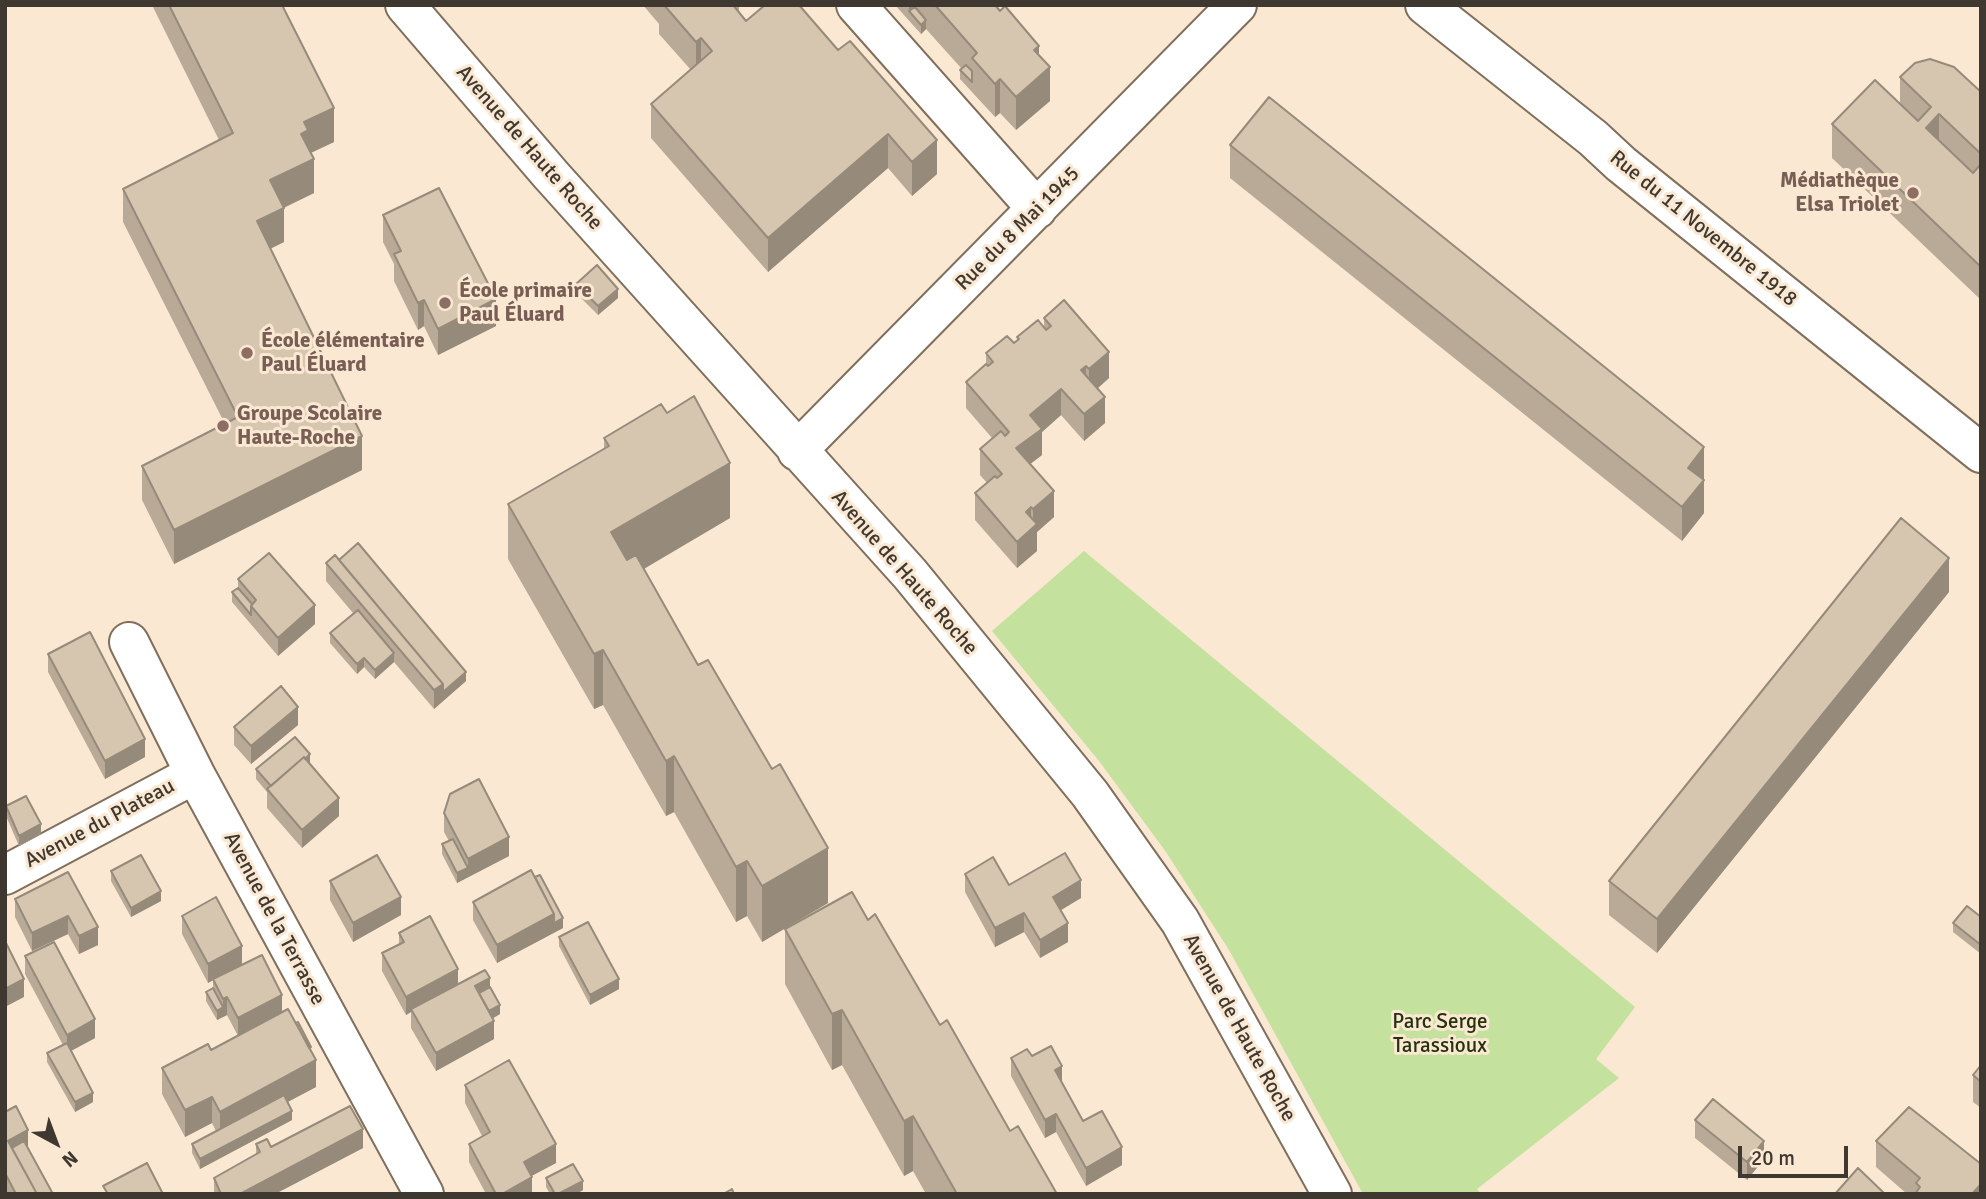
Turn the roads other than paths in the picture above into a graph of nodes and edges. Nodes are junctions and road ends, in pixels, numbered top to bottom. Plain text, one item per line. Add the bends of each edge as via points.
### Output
1 (405, 5) edge
2 (856, 5) edge
3 (1237, 5) edge
4 (1425, 5) edge
5 (1037, 209) junction
6 (797, 451) junction
7 (1981, 453) edge
8 (129, 642) dead end
9 (195, 774) junction
10 (5, 875) edge
11 (424, 1194) edge
12 (1332, 1194) edge

1 - 6 street, Avenue de Haute Roche
2 - 5 street
3 - 5 street, Rue du 8 Mai 1945
4 - 7 street, Rue du 11 Novembre 1918
5 - 6 street, Rue du 8 Mai 1945
6 - 12 street, Avenue de Haute Roche via 910,574 1090,794 1180,921
8 - 9 street, Avenue de la Terrasse
9 - 10 street, Avenue du Plateau
9 - 11 street, Avenue de la Terrasse

